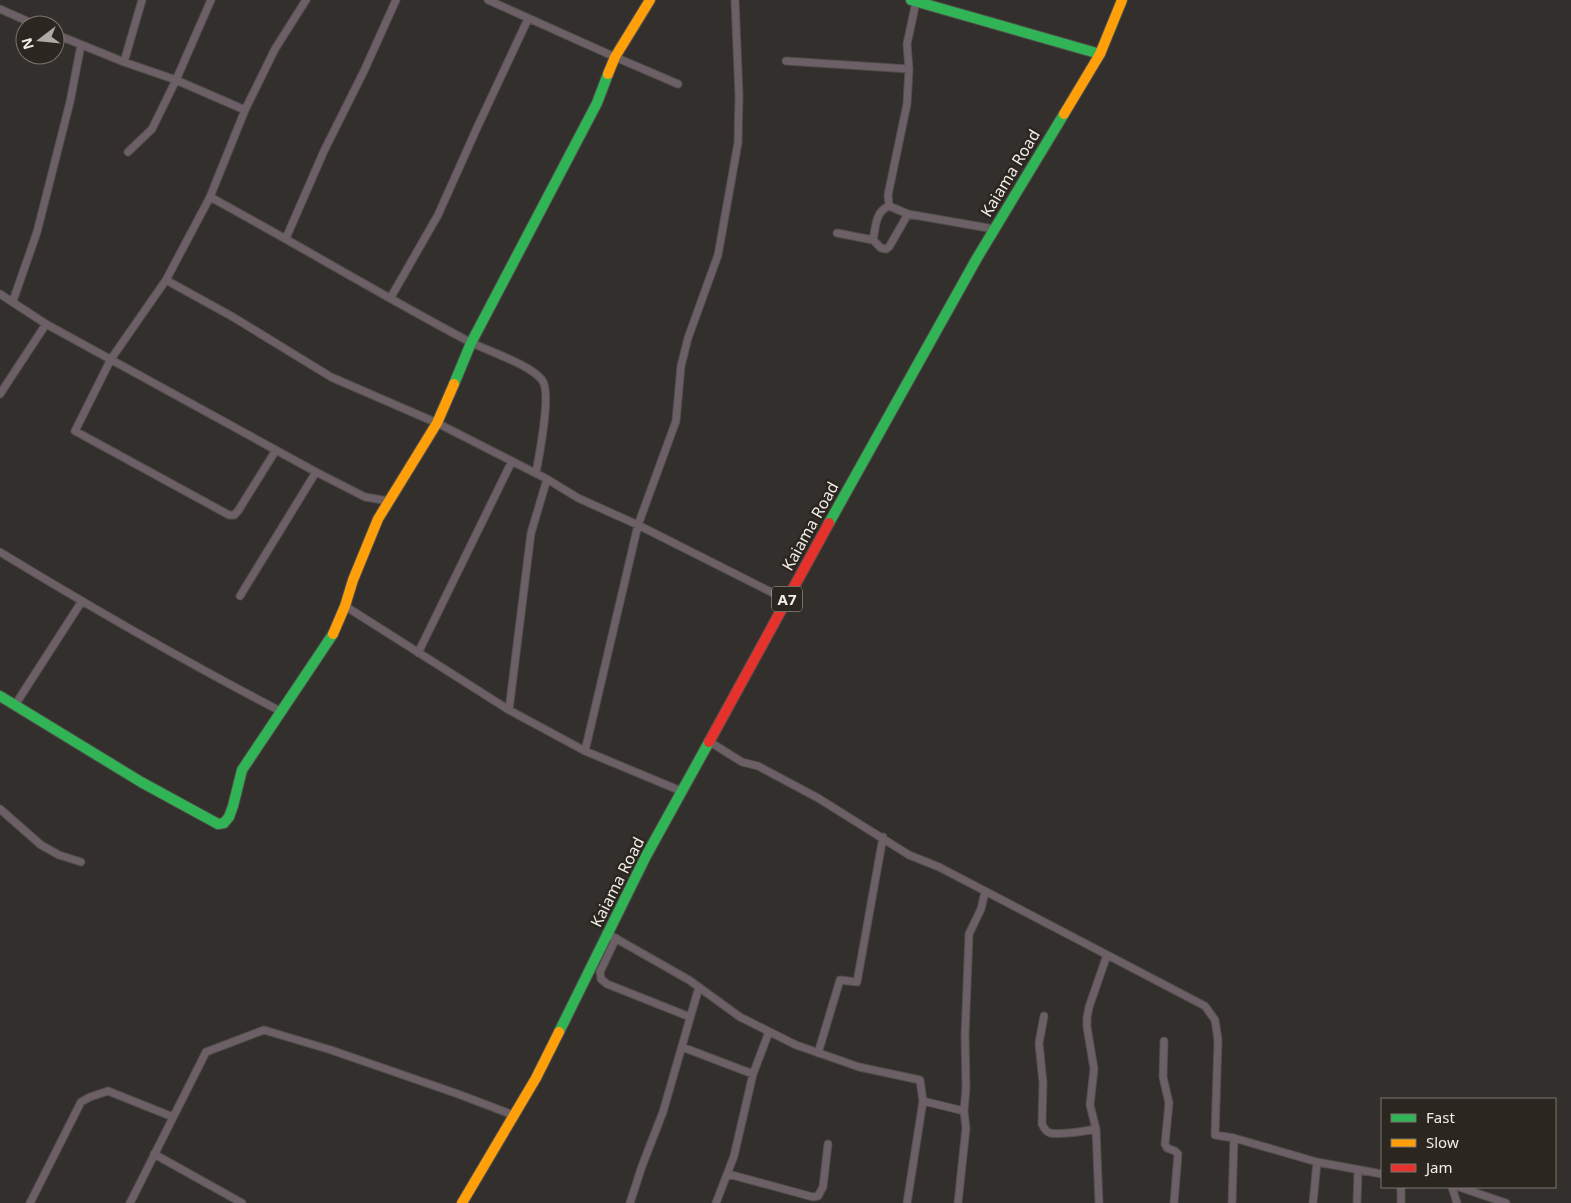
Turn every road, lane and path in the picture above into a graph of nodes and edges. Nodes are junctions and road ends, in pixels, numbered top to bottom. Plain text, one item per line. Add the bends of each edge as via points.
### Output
1 (142, 0) edge
2 (211, 0) edge
3 (306, 0) edge
4 (396, 0) edge
5 (488, 0) edge
6 (650, 0) edge
7 (736, 0) edge
8 (1122, 0) edge
9 (913, 1) edge
10 (940, 4) edge
11 (0, 9) edge
12 (15, 16) edge
13 (528, 19) junction
14 (65, 38) edge
15 (80, 45) junction
16 (1100, 54) junction
17 (615, 58) junction
18 (786, 61) dead end
19 (124, 62) junction
20 (909, 69) junction
21 (176, 80) junction
22 (678, 84) dead end
23 (245, 110) junction
24 (128, 152) dead end
25 (210, 197) junction
26 (890, 206) junction
27 (908, 214) junction
28 (994, 229) junction
29 (837, 233) dead end
30 (286, 238) junction
31 (874, 240) junction
32 (166, 280) junction
33 (0, 294) edge
34 (391, 298) junction
35 (13, 301) junction
36 (46, 324) junction
37 (471, 343) junction
38 (111, 359) junction
39 (0, 394) edge
40 (436, 424) junction
41 (276, 450) junction
42 (512, 461) junction
43 (316, 472) junction
44 (536, 473) junction
45 (547, 478) junction
46 (389, 501) junction
47 (638, 525) junction
48 (0, 552) edge
49 (240, 596) dead end
50 (787, 600) junction
51 (82, 601) junction
52 (345, 606) junction
53 (418, 653) junction
54 (0, 696) edge
55 (15, 705) junction
56 (508, 710) junction
57 (282, 712) junction
58 (710, 742) junction
59 (585, 751) junction
60 (682, 791) junction
61 (0, 809) edge
62 (882, 838) junction
63 (81, 862) dead end
64 (985, 892) junction
65 (612, 936) junction
66 (1107, 955) junction
67 (699, 988) junction
68 (1044, 1016) dead end
69 (690, 1017) junction
70 (769, 1032) junction
71 (1164, 1041) dead end
72 (682, 1047) junction
73 (818, 1054) junction
74 (753, 1074) junction
75 (922, 1102) junction
76 (964, 1111) junction
77 (513, 1115) junction
78 (173, 1117) junction
79 (1096, 1128) junction
80 (1234, 1138) junction
81 (828, 1144) dead end
82 (154, 1154) junction
83 (1317, 1162) junction
84 (1358, 1170) junction
85 (728, 1174) junction
86 (1381, 1174) edge
87 (1401, 1188) edge
88 (1452, 1188) edge
89 (1462, 1188) edge
90 (1480, 1194) junction
91 (30, 1203) edge
92 (130, 1203) edge
93 (242, 1203) edge
94 (462, 1203) edge
95 (630, 1203) edge
96 (716, 1203) edge
97 (907, 1203) edge
98 (958, 1203) edge
99 (1099, 1203) edge
100 (1174, 1203) edge
101 (1232, 1203) edge
102 (1313, 1203) edge
103 (1357, 1203) edge
104 (1401, 1203) edge
105 (1457, 1203) edge
106 (1478, 1203) edge
107 (1506, 1203) edge

1 - 19 street
2 - 21 street
3 - 23 street via 275,49
4 - 30 street
5 - 13 street
6 - 17 main road
7 - 47 street via 740,96 738,143 718,255 688,338 681,366 676,421
8 - 16 main road, Kaiama Road / A7
9 - 10 main road
9 - 20 street via 907,44
10 - 16 main road
11 - 12 street
13 - 17 street
13 - 34 street via 438,215
14 - 15 street
15 - 19 street
15 - 35 street via 70,102 37,232
16 - 28 main road, Kaiama Road / A7
17 - 22 street
17 - 37 main road via 597,102
18 - 20 street
19 - 21 street
20 - 26 street via 907,104 888,195
21 - 23 street
21 - 24 street via 152,129
23 - 25 street
25 - 30 street
25 - 32 street
26 - 27 street
26 - 31 street via 878,216
27 - 28 street
27 - 31 street via 889,247 881,248
28 - 50 main road, Kaiama Road / A7
29 - 31 street
30 - 34 street
32 - 38 street
32 - 40 street via 331,377
33 - 35 street
34 - 37 street
35 - 36 street
36 - 38 street
36 - 39 street
37 - 40 main road
37 - 44 street via 518,363 541,378 544,384 543,435
38 - 41 street
38 - 41 street via 75,431 213,508 229,516 234,515
40 - 42 street
40 - 46 main road
41 - 43 street
42 - 44 street
42 - 53 street
43 - 46 street via 365,496
43 - 49 street
44 - 45 street
45 - 47 street via 578,498
45 - 56 street via 531,533
46 - 52 main road via 378,519
47 - 50 street
47 - 59 street
48 - 51 street
50 - 58 main road, Kaiama Road / A7
51 - 55 street
51 - 57 street
52 - 53 street
52 - 57 main road via 335,630
53 - 56 street
54 - 55 main road
55 - 57 main road via 141,782 218,824 229,817 242,770
56 - 59 street
58 - 60 main road, Kaiama Road / A7
58 - 62 street via 742,762 758,766 818,798
59 - 60 street
60 - 65 main road, Kaiama Road / A7 via 646,856
61 - 63 street via 41,845
62 - 64 street via 909,855
62 - 73 street via 857,982 840,980
64 - 66 street
64 - 76 street via 970,934
65 - 67 street
65 - 69 street via 600,972 601,979
65 - 77 main road, Kaiama Road / A7
66 - 79 street via 1091,1002 1087,1027 1094,1068 1090,1105
66 - 80 street via 1204,1006 1215,1020 1218,1040 1215,1135
67 - 69 street
67 - 70 street via 740,1017
68 - 79 street via 1039,1043 1044,1130 1050,1133 1079,1132
69 - 72 street
70 - 73 street
70 - 74 street
71 - 100 street via 1162,1077 1169,1103 1165,1144 1178,1154
72 - 74 street
72 - 95 street via 663,1112
73 - 75 street via 858,1067 920,1080
74 - 85 street
75 - 76 street
75 - 97 street
76 - 98 street via 966,1128
77 - 78 street via 331,1050 264,1030 206,1052
77 - 94 main road, Kaiama Road / A7
78 - 82 street
78 - 91 street via 108,1091 81,1102
79 - 99 street
80 - 83 street
80 - 101 street
81 - 85 street via 823,1187 818,1196
82 - 92 street
82 - 93 street
83 - 84 street
83 - 102 street
84 - 86 street
84 - 103 street
85 - 96 street
87 - 104 street
88 - 105 street
89 - 90 street
90 - 106 street
90 - 107 street

